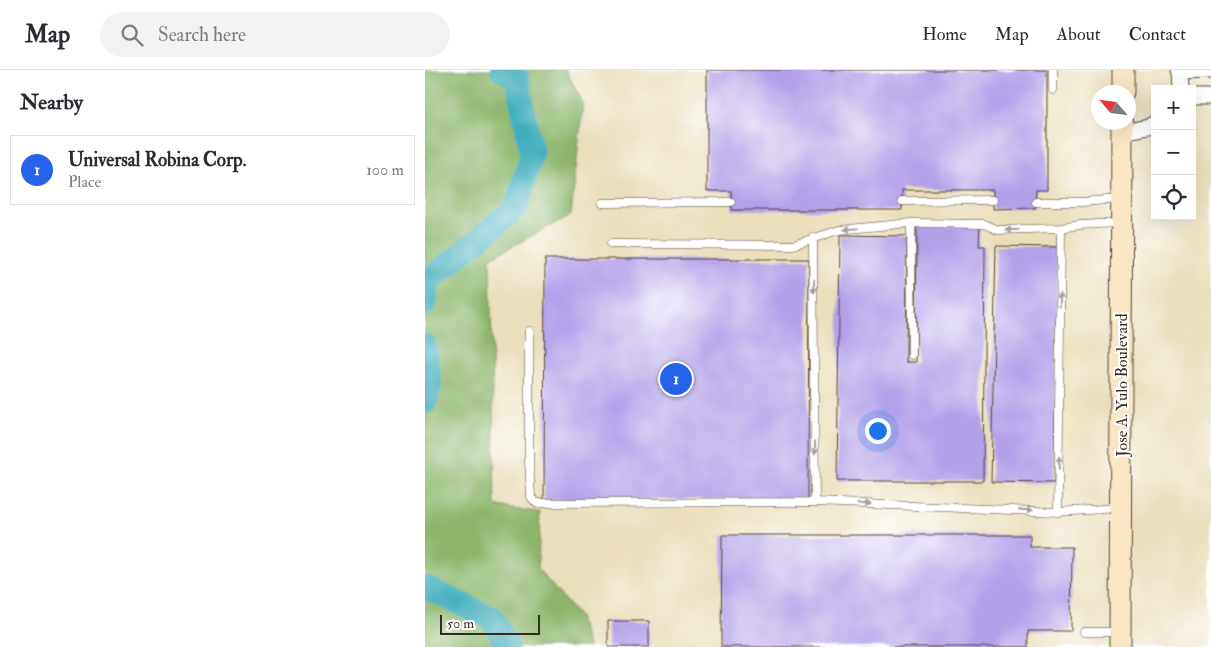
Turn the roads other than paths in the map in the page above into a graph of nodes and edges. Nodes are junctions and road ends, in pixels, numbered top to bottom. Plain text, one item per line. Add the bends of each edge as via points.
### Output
1 (1053, 70) edge
2 (1123, 70) edge
3 (1179, 71) edge
4 (1211, 71) edge
5 (1123, 85) edge
6 (1181, 85) edge
7 (1053, 90) dead end
8 (1196, 97) edge
9 (1211, 97) edge
10 (1151, 125) edge
11 (1136, 127) edge
12 (1122, 130) edge
13 (1122, 199) junction
14 (993, 200) dead end
15 (902, 201) dead end
16 (731, 202) dead end
17 (1035, 202) dead end
18 (602, 203) dead end
19 (1122, 222) junction
20 (911, 223) junction
21 (1061, 228) junction
22 (813, 237) junction
23 (611, 244) dead end
24 (529, 330) dead end
25 (911, 355) dead end
26 (815, 502) junction
27 (1121, 507) junction
28 (1058, 512) junction
29 (1084, 632) dead end
30 (1120, 640) edge

1 - 7 lane
2 - 5 main road
3 - 4 street
3 - 6 street
8 - 9 street
10 - 11 street
12 - 13 main road, Jose A. Yulo Boulevard
13 - 17 lane
13 - 19 main road, Jose A. Yulo Boulevard
14 - 15 lane
16 - 18 lane
19 - 21 lane
19 - 27 main road, Jose A. Yulo Boulevard
21 -> 20 lane via 998,230 984,224
20 -> 22 lane via 839,230
20 - 25 lane
28 -> 21 lane
22 - 23 lane via 793,244
22 -> 26 lane
24 - 26 lane via 529,461 531,497 536,503
26 -> 28 lane
27 - 28 lane
27 - 30 main road, Jose A. Yulo Boulevard
29 - 30 lane

